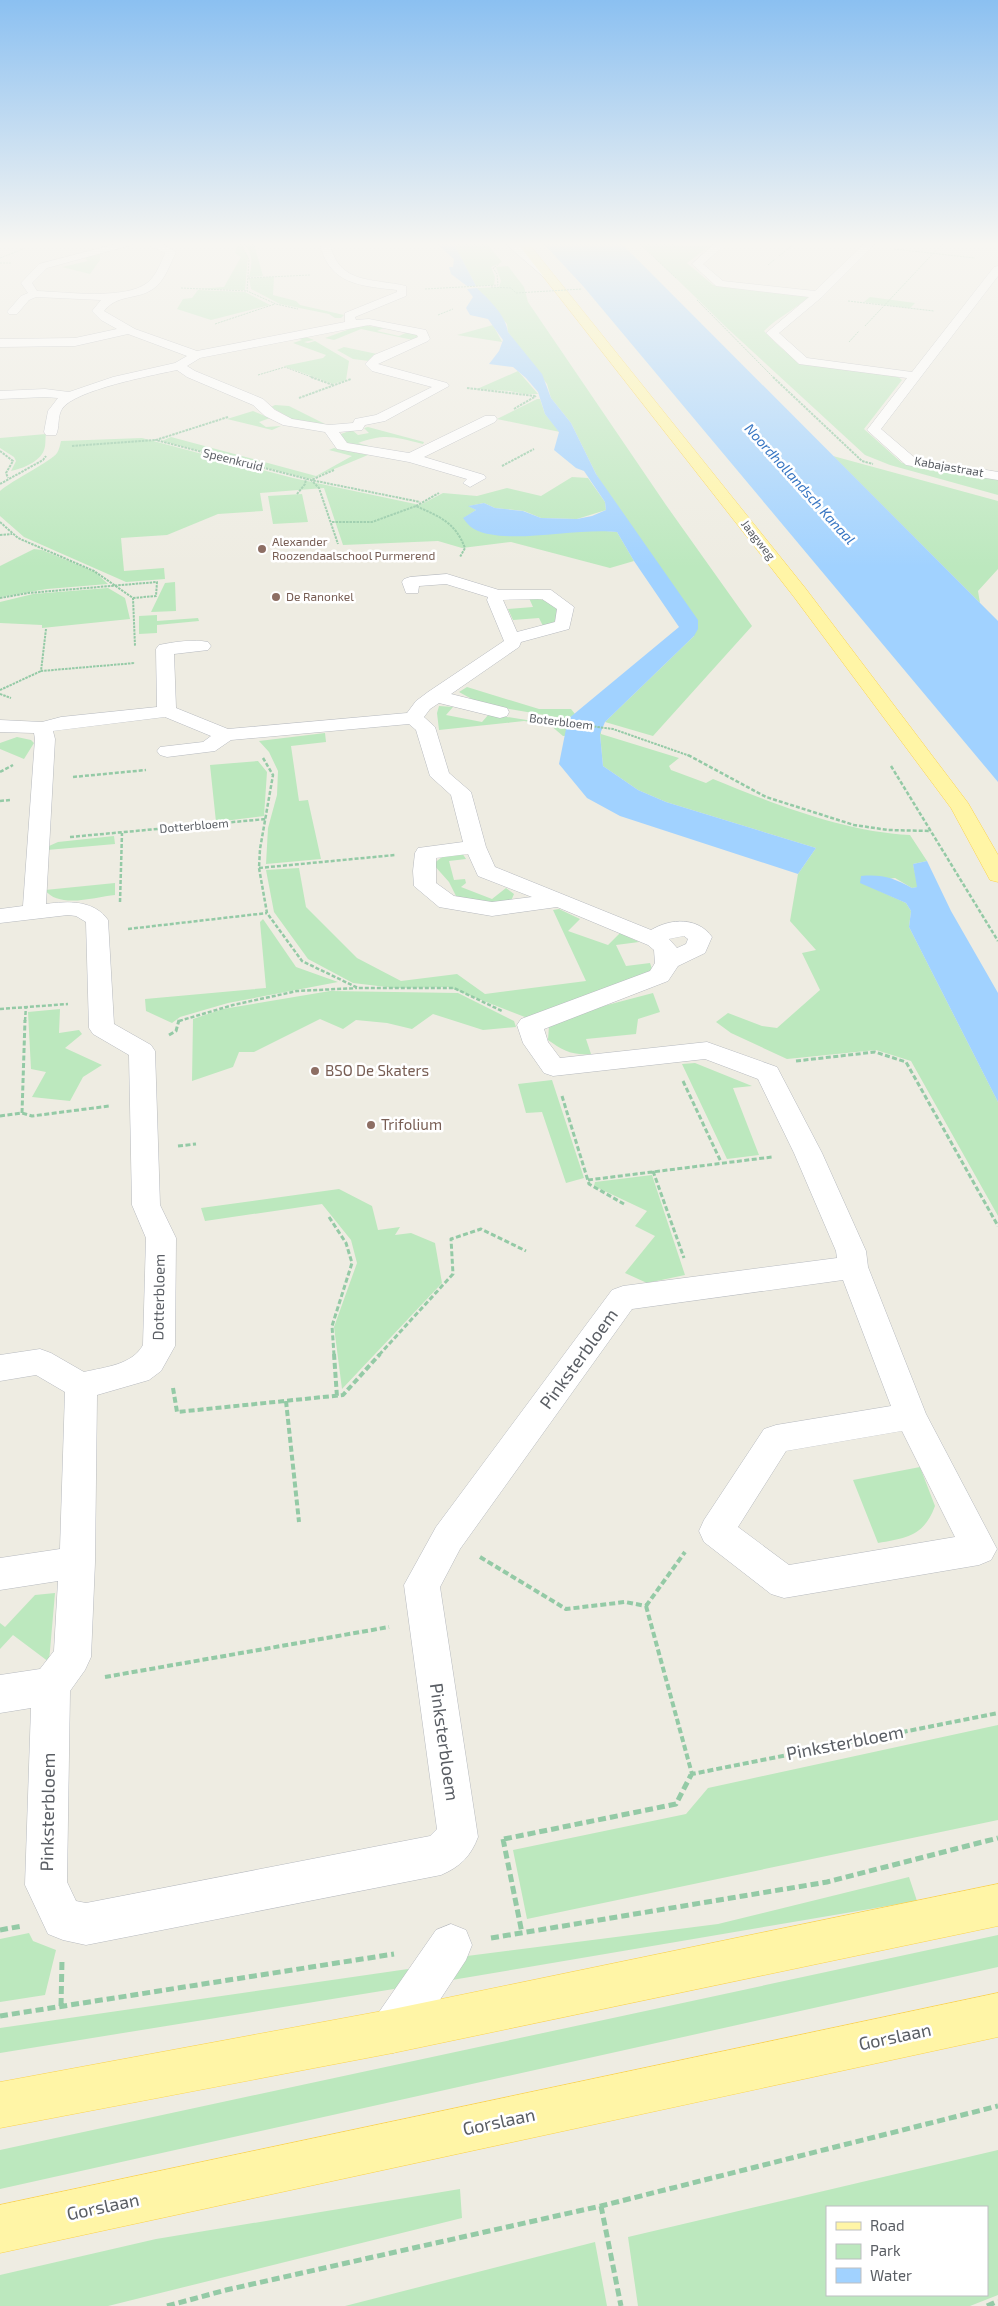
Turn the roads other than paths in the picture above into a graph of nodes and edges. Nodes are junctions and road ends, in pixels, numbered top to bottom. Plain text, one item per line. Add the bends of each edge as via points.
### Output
1 (187, 352) edge
2 (213, 352) edge
3 (393, 352) edge
4 (609, 352) edge
5 (792, 352) edge
6 (935, 352) edge
7 (196, 355) junction
8 (180, 366) junction
9 (917, 376) junction
10 (0, 395) edge
11 (70, 396) junction
12 (490, 419) dead end
13 (329, 429) junction
14 (52, 432) road end
15 (411, 458) junction
16 (998, 476) edge
17 (474, 480) road end
18 (412, 589) dead end
19 (498, 595) junction
20 (512, 639) junction
21 (202, 646) dead end
22 (436, 696) junction
23 (167, 711) junction
24 (500, 712) road end
25 (413, 718) junction
26 (0, 726) edge
27 (42, 728) junction
28 (226, 735) junction
29 (167, 751) dead end
30 (962, 807) junction
31 (998, 838) edge
32 (475, 847) junction
33 (998, 875) edge
34 (558, 901) junction
35 (34, 912) junction
36 (0, 916) edge
37 (652, 939) junction
38 (667, 962) junction
39 (852, 1267) junction
40 (0, 1368) edge
41 (81, 1386) junction
42 (911, 1416) junction
43 (77, 1562) junction
44 (0, 1574) edge
45 (51, 1686) junction
46 (0, 1694) edge
47 (998, 1904) edge
48 (452, 1945) road end
49 (998, 2016) edge
50 (393, 2031) junction
51 (0, 2104) edge
52 (0, 2229) edge

1 - 7 street
2 - 7 street
3 - 13 street via 371,364 442,386 380,418 360,422 357,426
4 - 30 main road, Jaagweg via 800,593
5 - 9 street via 802,361
6 - 9 street, Kabajastraat
7 - 8 street
8 - 11 street via 117,380
8 - 13 street via 191,374 258,402 288,422
9 - 16 street, Kabajastraat via 874,430 911,462
10 - 11 street via 44,393
11 - 14 street via 52,413
12 - 15 street
13 - 15 street via 342,446
15 - 17 street
18 - 19 street via 410,582 447,579
19 - 20 street via 495,600
19 - 20 street via 545,594 566,607 563,625
20 - 22 street via 513,643
21 - 23 street via 165,649
22 - 24 street
22 - 25 street
23 - 27 street
23 - 28 street
25 - 28 street
25 - 32 street via 425,727 440,776 461,792
26 - 27 street
27 - 35 street via 45,739
28 - 29 street via 208,747
30 - 31 main road, Jaagweg
30 - 33 main road, Jaagweg
32 - 34 street via 486,872
32 - 34 street via 426,852 425,886 447,902 492,909
34 - 37 street
35 - 36 street
35 - 41 street, Dotterbloem via 84,910 109,931 100,1000 102,1028 142,1051 146,1205 161,1238 159,1346 150,1362 138,1371
37 - 38 street via 665,947
37 - 38 street via 665,931 689,928 700,937 697,948
38 - 39 street via 663,972 648,982 530,1025 536,1043 553,1067 708,1050 768,1073 851,1251
39 - 42 street
39 - 45 street, Pinksterbloem via 623,1298 448,1538 422,1585 458,1837 441,1854 86,1924 63,1919 46,1885
40 - 41 street via 40,1362
41 - 43 street
42 - 42 street via 978,1549 784,1582 716,1531 776,1439
43 - 44 street
43 - 45 street via 72,1657
45 - 46 street
47 - 50 main road
48 - 50 street
49 - 52 main road, Gorslaan
50 - 51 main road

